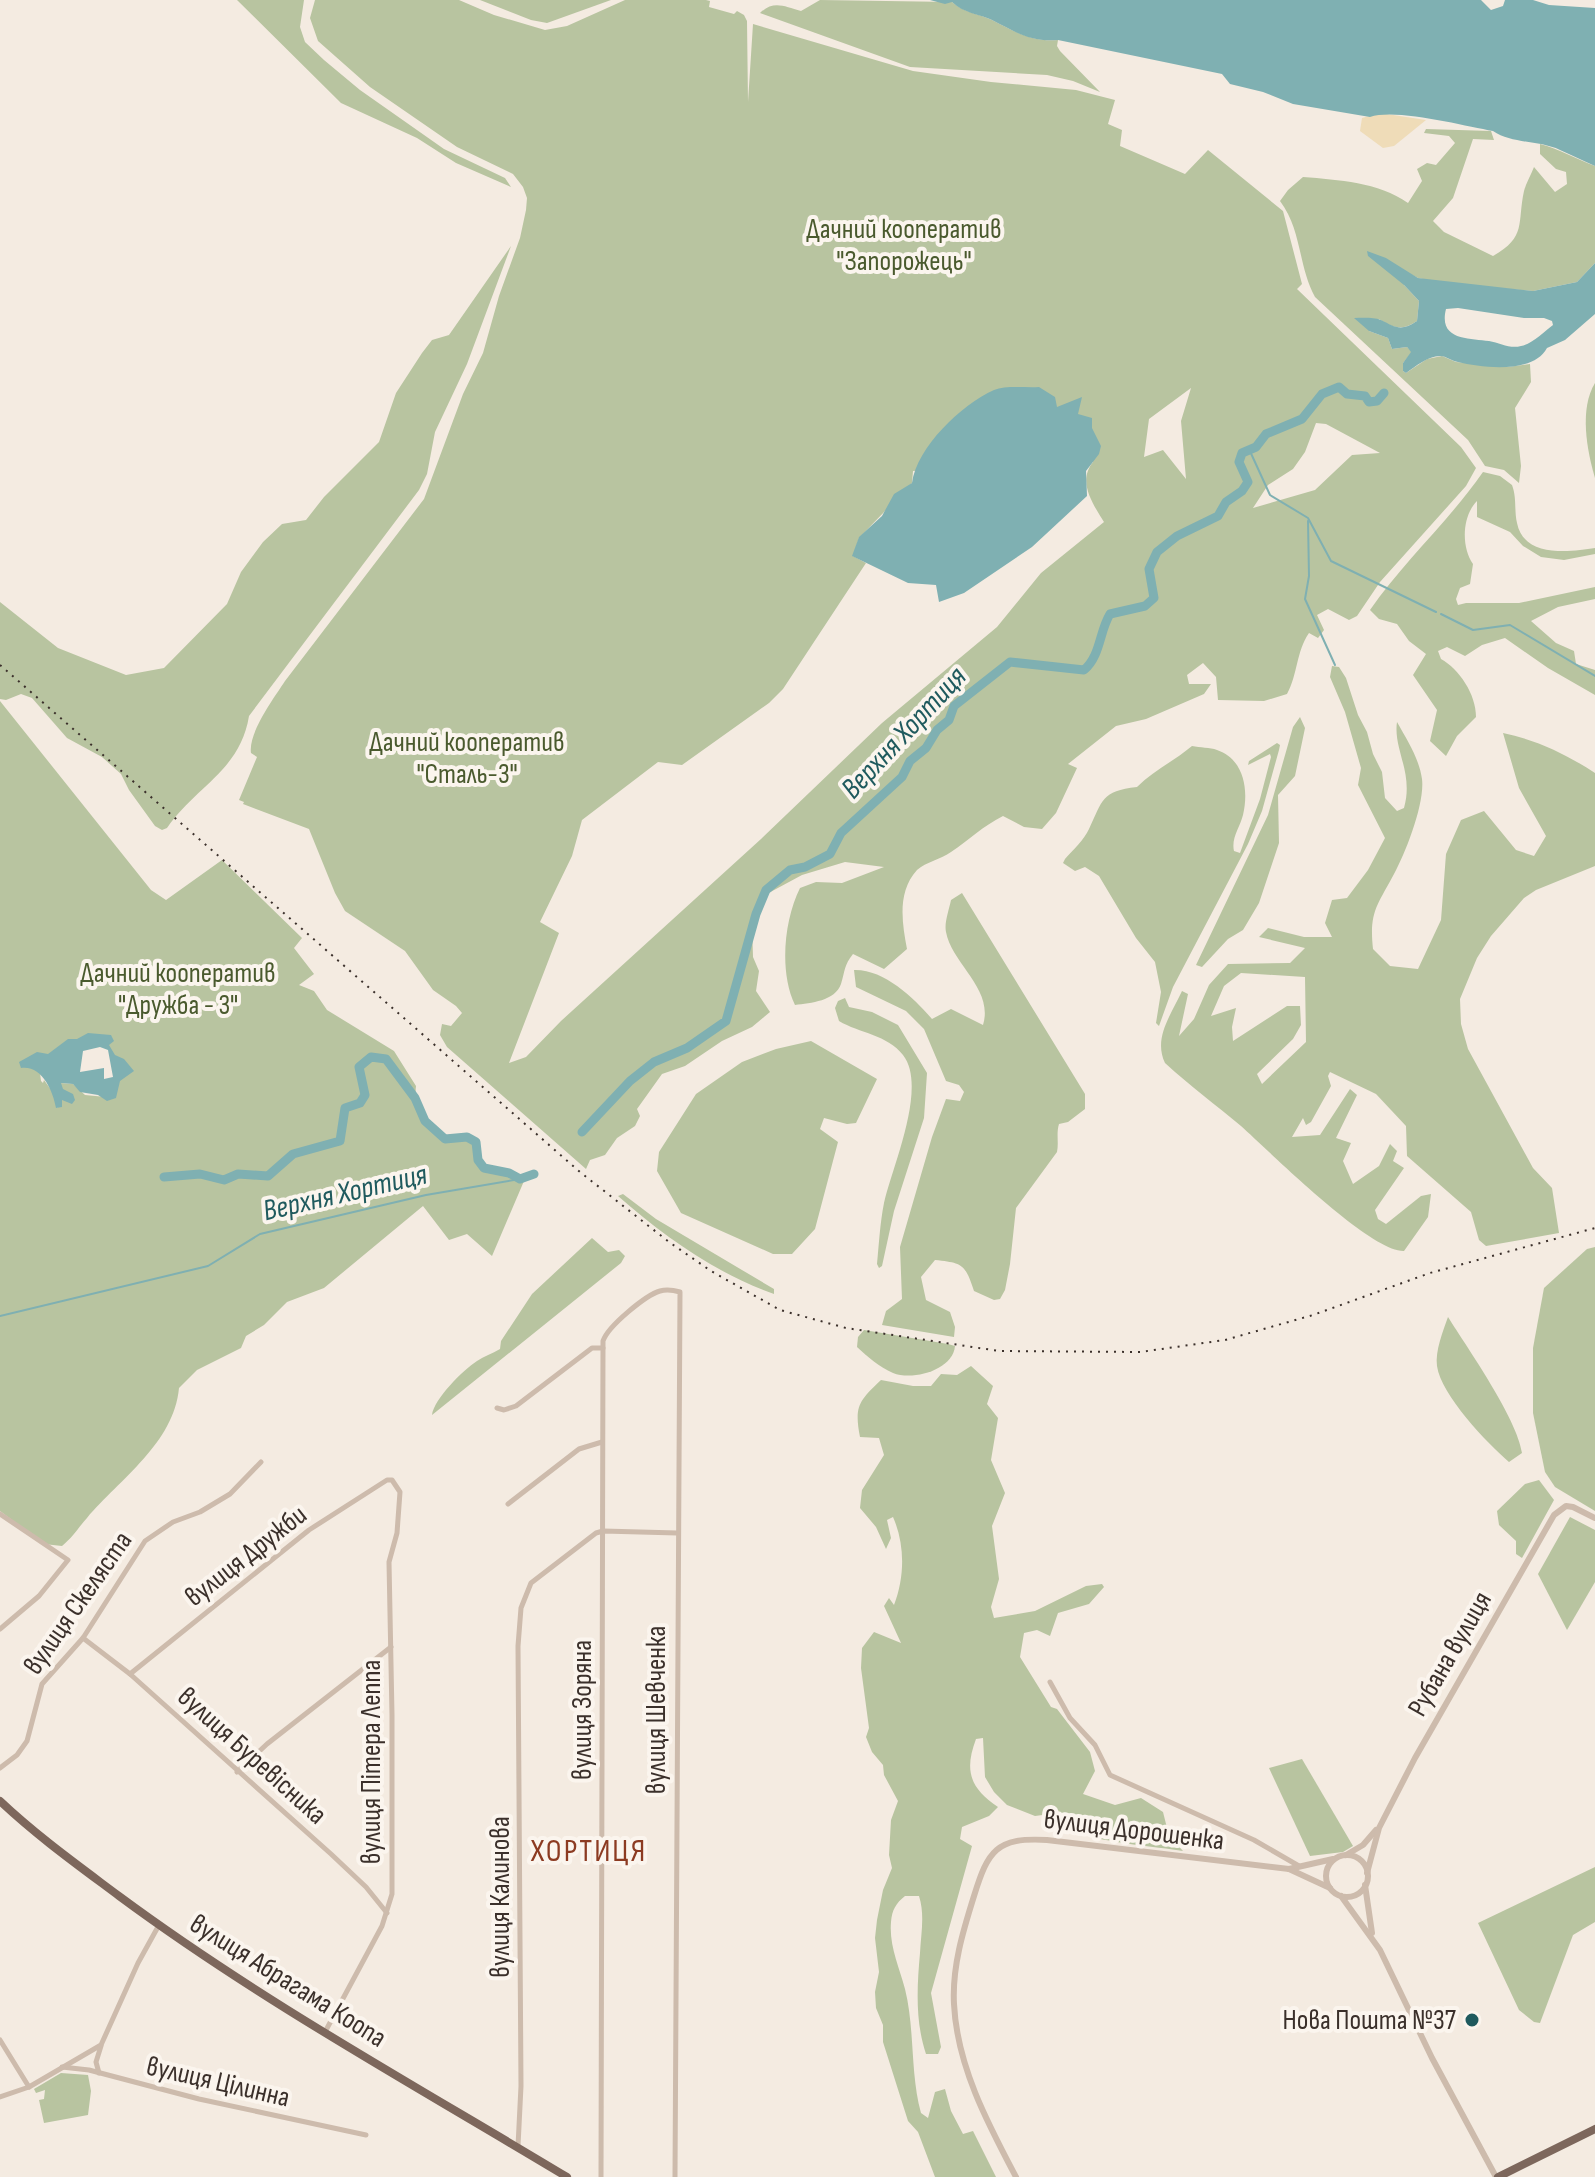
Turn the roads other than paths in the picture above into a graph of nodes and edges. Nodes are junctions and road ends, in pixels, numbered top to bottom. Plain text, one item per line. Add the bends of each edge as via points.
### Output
1 (603, 1348) junction
2 (497, 1408) dead end
3 (602, 1442) junction
4 (261, 1462) dead end
5 (393, 1480) joint
6 (508, 1504) dead end
7 (0, 1514) edge
8 (1595, 1518) edge
9 (603, 1531) junction
10 (677, 1533) junction
11 (0, 1629) edge
12 (83, 1638) junction
13 (391, 1647) junction
14 (130, 1674) junction
15 (1050, 1682) dead end
16 (0, 1768) edge
17 (237, 1772) junction
18 (0, 1801) edge
19 (1379, 1828) junction
20 (1346, 1855) junction
21 (1338, 1857) junction
22 (1299, 1866) junction
23 (1289, 1869) junction
24 (1367, 1873) junction
25 (1365, 1885) junction
26 (1330, 1888) junction
27 (1341, 1896) junction
28 (387, 1913) junction
29 (159, 1925) junction
30 (1372, 1938) junction
31 (325, 2032) junction
32 (0, 2040) edge
33 (101, 2045) junction
34 (62, 2067) junction
35 (99, 2073) junction
36 (29, 2087) junction
37 (0, 2097) edge
38 (1595, 2129) edge
39 (366, 2135) dead end
40 (518, 2147) junction
41 (567, 2177) edge
42 (601, 2177) edge
43 (675, 2177) edge
44 (1016, 2177) edge
45 (1497, 2177) edge

1 - 2 street via 592,1348 516,1406
1 - 3 street, вулиця Зоряна
1 - 10 street, вулиця Шевченка via 606,1332 655,1292 680,1292
3 - 6 street via 579,1449
3 - 9 street, вулиця Зоряна
4 - 12 street, вулиця Скеляста via 230,1494 149,1537
5 - 13 street, вулиця Пітера Леппа via 400,1492 389,1562
5 - 14 street, вулиця Дружби via 309,1530
7 - 11 street via 68,1560 39,1596
8 - 19 street, Рубана вулиця via 1566,1506 1554,1515
9 - 10 street
9 - 40 street, вулиця Калинова via 531,1583 521,1608
9 - 42 street, вулиця Зоряна
10 - 43 street, вулиця Шевченка
12 - 14 street, вулиця Буревісника
12 - 16 street, вулиця Скеляста via 42,1684 27,1741
13 - 17 street
13 - 28 street, вулиця Пітера Леппа via 392,1894
14 - 17 street, вулиця Буревісника
15 - 22 street via 1110,1775
17 - 28 street, вулиця Буревісника via 366,1887
18 - 29 main road, вулиця Абрагама Коопа
19 - 20 street, Рубана вулиця
19 - 24 street, Рубана вулиця
20 - 21 street
20 - 24 street via 1358,1858
21 - 22 street, вулиця Дорошенка
21 - 26 street via 1327,1871
22 - 23 street, вулиця Дорошенка
23 - 26 street, вулиця Дорошенка
23 - 44 street, вулиця Дорошенка via 1047,1840 1015,1841 995,1849 965,1925 954,2006 978,2099
24 - 25 street
25 - 27 street via 1355,1895
25 - 30 street
26 - 27 street
27 - 30 street
28 - 31 street, вулиця Пітера Леппа
29 - 31 main road, вулиця Абрагама Коопа
29 - 33 street
30 - 45 street
31 - 40 main road, вулиця Абрагама Коопа
32 - 36 street
33 - 34 street
33 - 35 street
34 - 35 street, вулиця Цілинна
34 - 36 street
35 - 39 street, вулиця Цілинна
36 - 37 street
38 - 45 main road
40 - 41 main road, вулиця Абрагама Коопа

